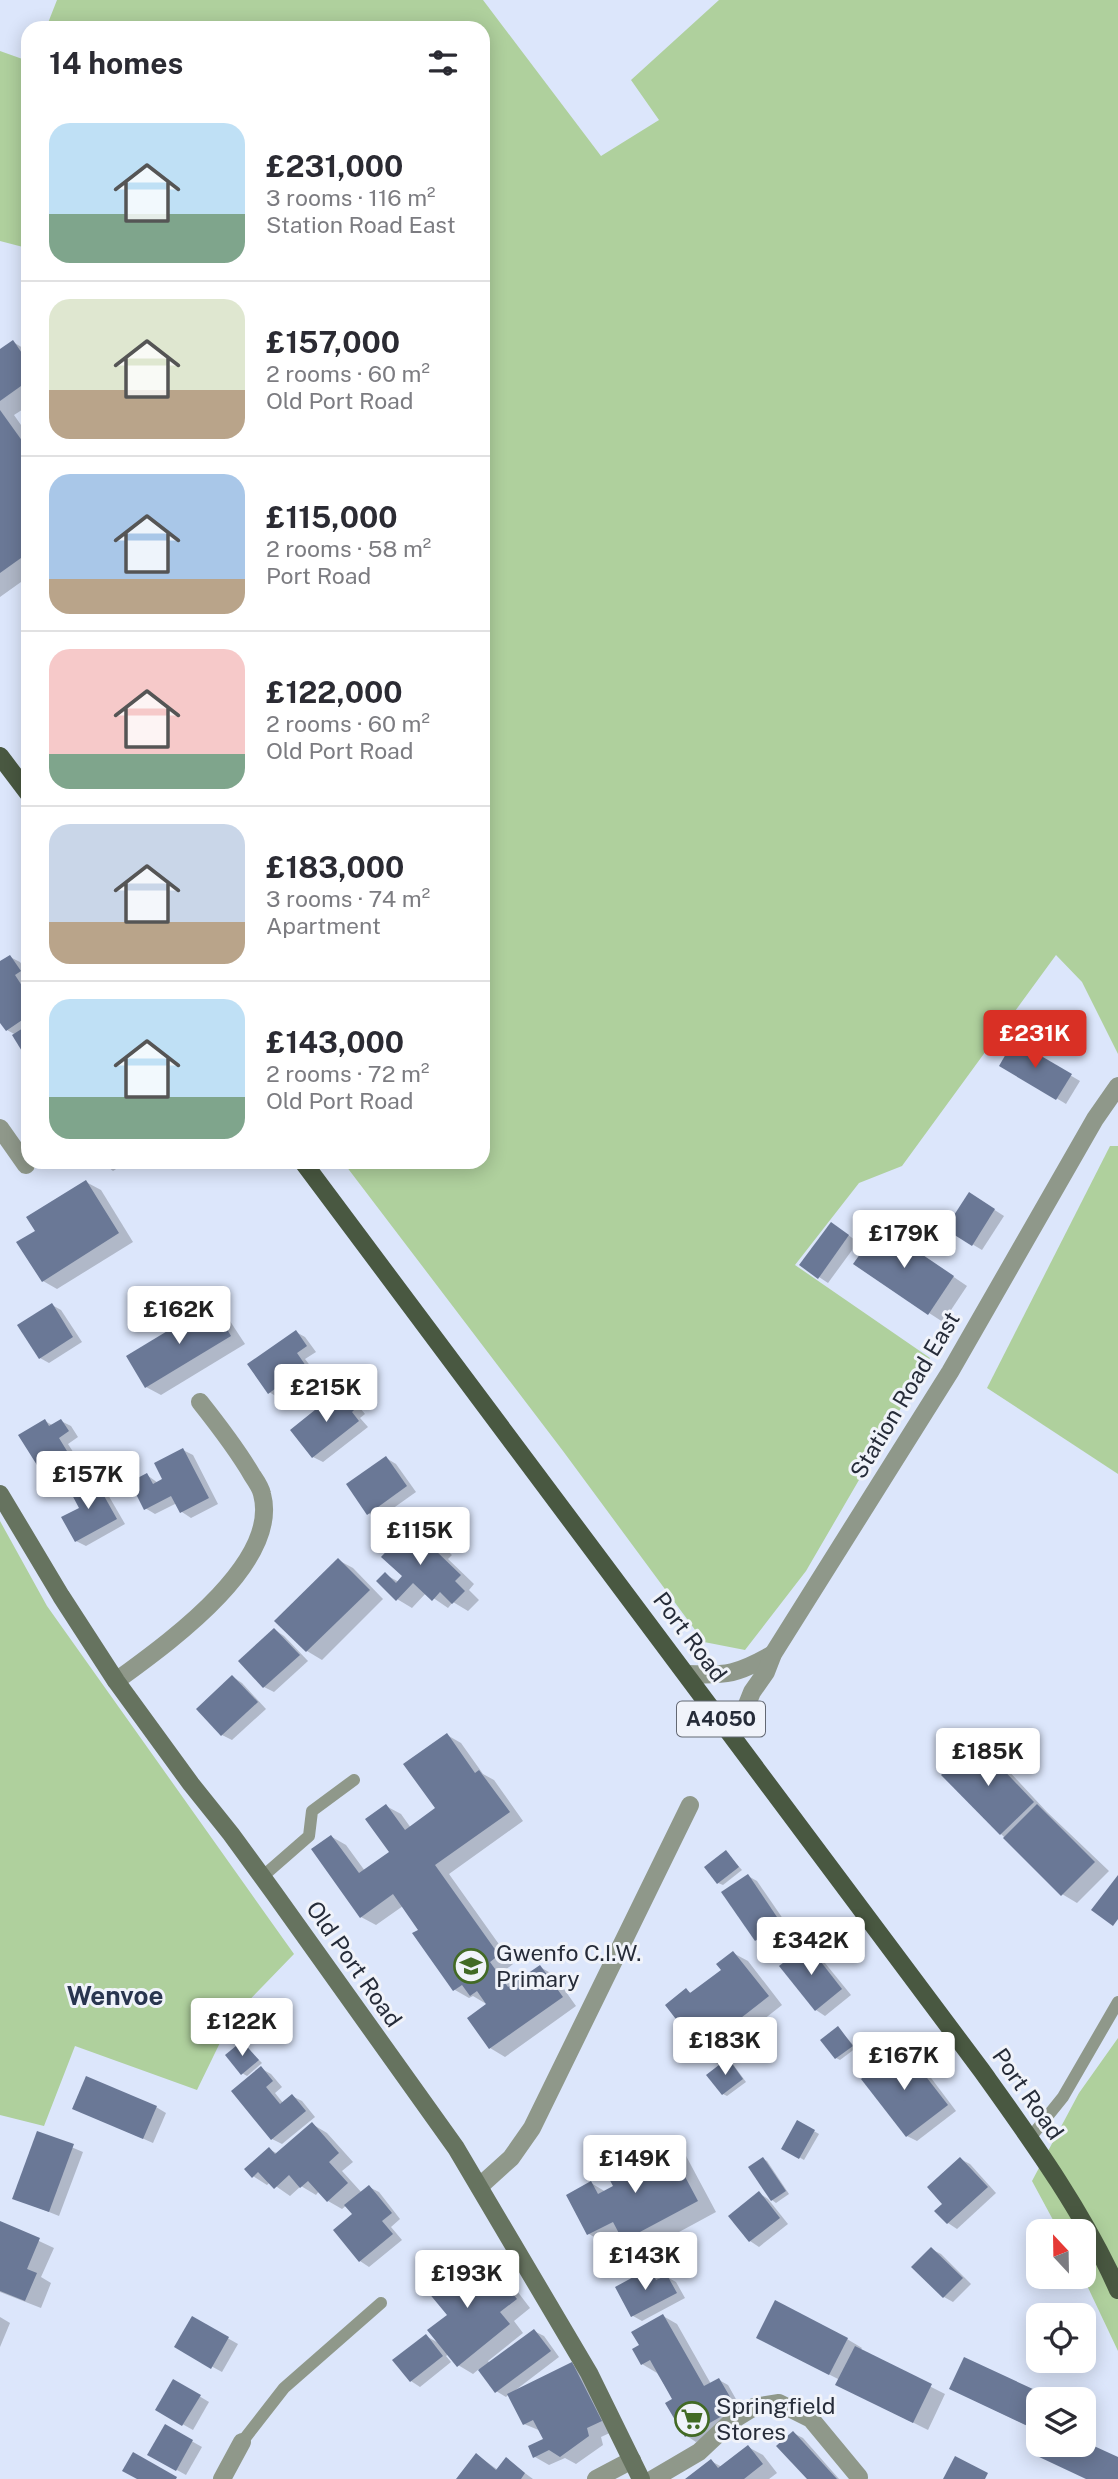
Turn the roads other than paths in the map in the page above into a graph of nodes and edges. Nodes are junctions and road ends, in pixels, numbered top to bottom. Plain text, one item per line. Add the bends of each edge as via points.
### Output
1 (0, 756) edge
2 (21, 784) edge
3 (1118, 1086) edge
4 (0, 1128) edge
5 (21, 1158) edge
6 (308, 1169) edge
7 (200, 1402) dead end
8 (0, 1494) edge
9 (773, 1654) junction
10 (687, 1674) junction
11 (116, 1681) junction
12 (734, 1737) junction
13 (354, 1780) dead end
14 (690, 1805) dead end
15 (262, 1877) junction
16 (1118, 2002) edge
17 (1030, 2138) junction
18 (480, 2186) junction
19 (1118, 2290) edge
20 (381, 2303) dead end
21 (242, 2442) joint
22 (632, 2460) junction
23 (859, 2477) edge
24 (222, 2479) edge
25 (596, 2479) edge
26 (641, 2479) edge
27 (653, 2479) edge

1 - 2 main road
3 - 9 street, Station Road East via 950,1372
4 - 5 street
6 - 10 main road, Port Road / A4050
7 - 11 street via 237,1450 262,1493 265,1519 259,1542 234,1581 177,1634
8 - 11 street, Old Port Road
9 - 10 street, Station Road East via 731,1675
9 - 12 street, Station Road East
10 - 12 main road, Port Road / A4050
11 - 15 street, Old Port Road
12 - 17 main road, Port Road / A4050
13 - 15 lane via 312,1811 309,1836
14 - 18 street via 532,2128 511,2158
15 - 18 street, Old Port Road
16 - 17 lane via 1068,2090
17 - 19 main road, Port Road / A4050 via 1083,2221
18 - 22 street, Old Port Road via 589,2373
20 - 21 lane via 284,2388
21 - 24 street
22 - 25 street
22 - 26 street, Old Port Road
23 - 27 street via 811,2419 779,2403 754,2407 699,2452

